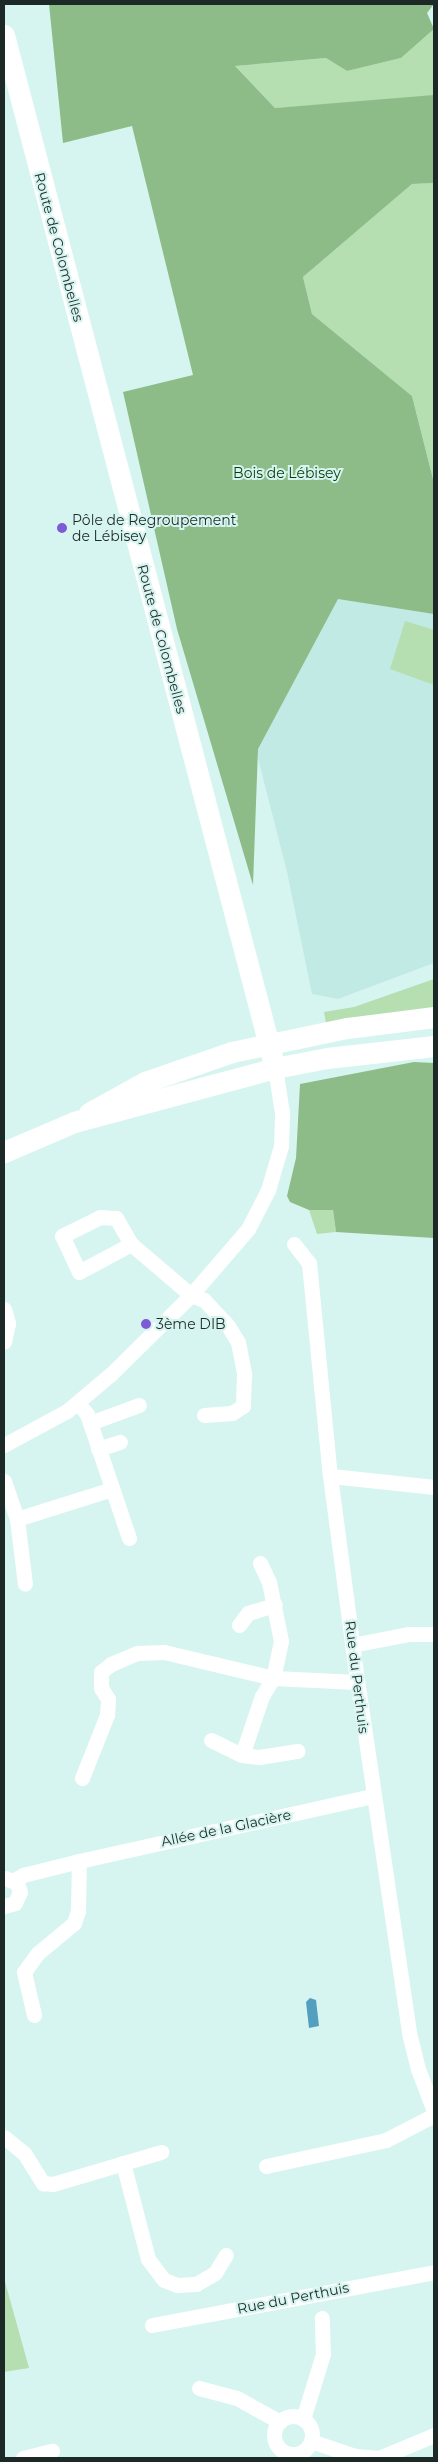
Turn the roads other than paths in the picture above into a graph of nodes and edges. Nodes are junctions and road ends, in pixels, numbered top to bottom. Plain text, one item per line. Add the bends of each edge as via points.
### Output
1 (4, 35) edge
2 (434, 1017) edge
3 (268, 1042) junction
4 (434, 1046) edge
5 (275, 1068) junction
6 (74, 1122) junction
7 (4, 1152) edge
8 (131, 1244) dead end
9 (294, 1244) dead end
10 (191, 1295) junction
11 (4, 1309) edge
12 (4, 1342) edge
13 (78, 1403) junction
14 (139, 1405) dead end
15 (204, 1415) dead end
16 (90, 1423) junction
17 (120, 1442) dead end
18 (4, 1445) edge
19 (98, 1448) junction
20 (331, 1476) junction
21 (4, 1481) edge
22 (434, 1486) edge
23 (112, 1489) junction
24 (17, 1519) junction
25 (129, 1538) dead end
26 (260, 1563) dead end
27 (25, 1584) dead end
28 (275, 1605) junction
29 (239, 1625) dead end
30 (434, 1634) edge
31 (352, 1645) junction
32 (273, 1678) junction
33 (357, 1682) junction
34 (212, 1740) dead end
35 (298, 1750) dead end
36 (242, 1755) junction
37 (82, 1778) dead end
38 (372, 1796) junction
39 (79, 1861) junction
40 (9, 1880) edge
41 (4, 1906) edge
42 (34, 2016) dead end
43 (434, 2111) edge
44 (434, 2114) edge
45 (4, 2137) edge
46 (161, 2152) dead end
47 (123, 2163) junction
48 (266, 2166) dead end
49 (226, 2254) dead end
50 (434, 2272) edge
51 (322, 2318) dead end
52 (152, 2325) dead end
53 (199, 2388) dead end
54 (303, 2419) junction
55 (280, 2422) junction
56 (434, 2435) edge
57 (311, 2441) junction
58 (52, 2451) dead end
59 (408, 2453) edge
60 (289, 2456) edge
61 (23, 2458) edge

1 - 3 main road, Route de Colombelles
2 - 3 main road via 372,1023
3 - 5 main road, Route de Colombelles
3 - 6 main road via 145,1082
4 - 5 main road via 327,1058
5 - 6 main road
5 - 10 street via 282,1113 281,1146 272,1179 248,1229
6 - 7 main road
8 - 10 street
9 - 20 street, Rue du Perthuis via 309,1263
10 - 13 street
10 - 15 street via 204,1300 228,1326 238,1342 244,1374 243,1406 232,1412
11 - 12 street via 8,1323
13 - 16 street
13 - 18 street
14 - 16 street
16 - 19 street
17 - 19 street
19 - 23 street
20 - 22 street
20 - 31 street, Rue du Perthuis
21 - 24 street
23 - 24 street
23 - 25 street
24 - 27 street
26 - 28 street
28 - 29 street via 248,1614
28 - 32 street via 281,1642
30 - 31 street via 408,1634
31 - 33 street, Rue du Perthuis
32 - 33 street
32 - 36 street via 262,1696
32 - 37 street via 164,1652 137,1653 111,1664 99,1679 108,1699 107,1715
33 - 38 street, Rue du Perthuis
34 - 36 street
35 - 36 street via 259,1757
38 - 39 street, Allée de la Glacière
38 - 43 street, Rue du Perthuis via 409,2034
39 - 40 street, Allée de la Glacière
39 - 42 street via 78,1911 74,1924 32,1958 24,1972
40 - 41 street, Allée de la Glacière via 19,1887 20,1896 15,1903
44 - 48 street via 386,2140
45 - 47 street via 24,2153 43,2182 53,2184
46 - 47 street
47 - 49 street via 148,2259 164,2280 176,2285 196,2284 215,2272
50 - 52 street, Rue du Perthuis
51 - 54 street via 323,2354
53 - 55 street via 237,2398
54 - 55 street via 291,2417
54 - 57 street via 310,2429
55 - 60 street via 274,2432 276,2444
56 - 59 street
57 - 59 street via 371,2458
57 - 60 street via 305,2450
58 - 61 street

